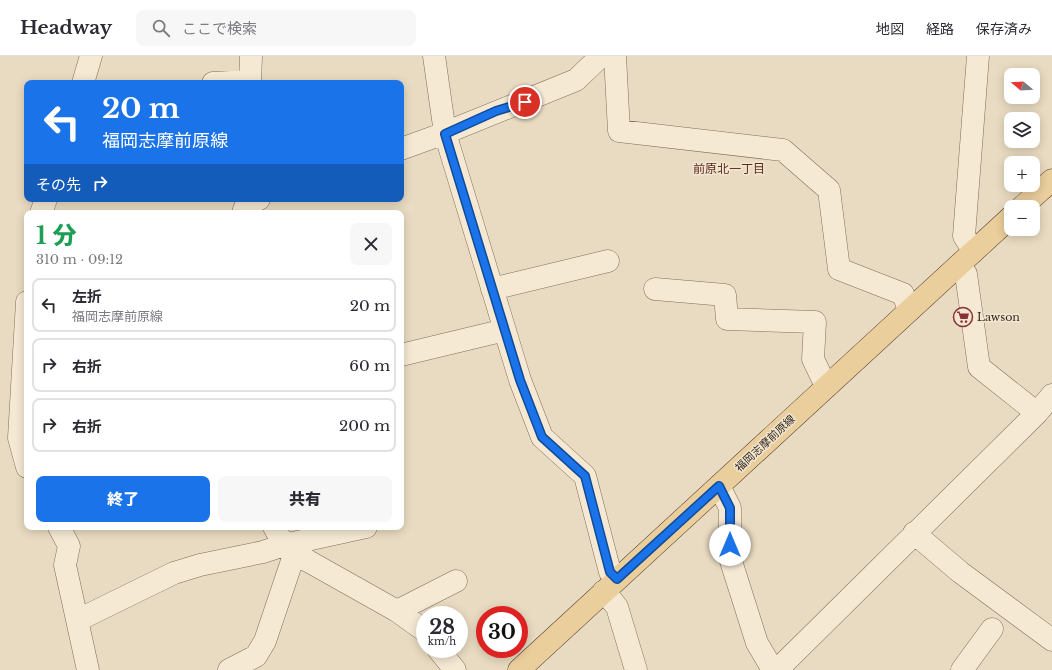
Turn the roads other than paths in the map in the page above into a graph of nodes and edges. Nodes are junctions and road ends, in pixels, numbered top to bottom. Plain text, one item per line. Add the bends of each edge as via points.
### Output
1 (91, 56) edge
2 (251, 56) edge
3 (434, 56) edge
4 (601, 56) edge
5 (615, 56) edge
6 (978, 56) edge
7 (84, 80) edge
8 (250, 80) edge
9 (445, 134) junction
10 (404, 148) edge
11 (1052, 180) edge
12 (1030, 200) edge
13 (1004, 222) edge
14 (973, 250) junction
15 (608, 261) dead end
16 (958, 266) junction
17 (492, 289) junction
18 (655, 289) dead end
19 (909, 310) junction
20 (505, 330) junction
21 (24, 353) edge
22 (404, 354) edge
23 (826, 386) junction
24 (1052, 395) edge
25 (1037, 413) junction
26 (24, 456) edge
27 (719, 486) junction
28 (64, 530) edge
29 (348, 530) edge
30 (914, 533) junction
31 (284, 541) edge
32 (456, 580) dead end
33 (611, 585) junction
34 (397, 610) junction
35 (78, 620) junction
36 (416, 624) edge
37 (992, 629) dead end
38 (1052, 640) edge
39 (445, 658) edge
40 (88, 670) edge
41 (229, 670) edge
42 (455, 670) edge
43 (519, 670) edge
44 (636, 670) edge
45 (773, 670) edge
46 (777, 670) edge
47 (962, 670) edge

1 - 7 street
2 - 8 street
3 - 9 street
4 - 9 street via 576,80
5 - 19 street via 619,131 783,150 829,190 839,269 903,294
6 - 14 street via 964,236
9 - 10 street
9 - 17 street
11 - 12 main road
13 - 14 main road, 福岡志摩前原線
14 - 16 main road, 福岡志摩前原線
15 - 17 street
16 - 19 main road, 福岡志摩前原線
16 - 25 street via 966,274 979,367
17 - 20 street
18 - 23 street via 725,295 727,319 815,322 813,359
19 - 23 main road, 福岡志摩前原線
20 - 22 street
20 - 33 street via 520,380 542,437 585,476 610,572
21 - 26 street via 19,438
23 - 27 main road, 福岡志摩前原線
24 - 25 street
25 - 30 street
27 - 33 main road, 福岡志摩前原線
27 - 45 street via 730,508 730,558 757,643
28 - 35 street via 69,546 65,565
29 - 31 street
30 - 38 street via 960,572
30 - 46 street
31 - 34 street via 308,561
31 - 35 street via 263,552 174,573
31 - 41 street via 262,646 256,656
32 - 34 street
33 - 43 main road, 福岡志摩前原線
33 - 44 street
34 - 36 street
35 - 40 street
37 - 47 street
39 - 42 street

